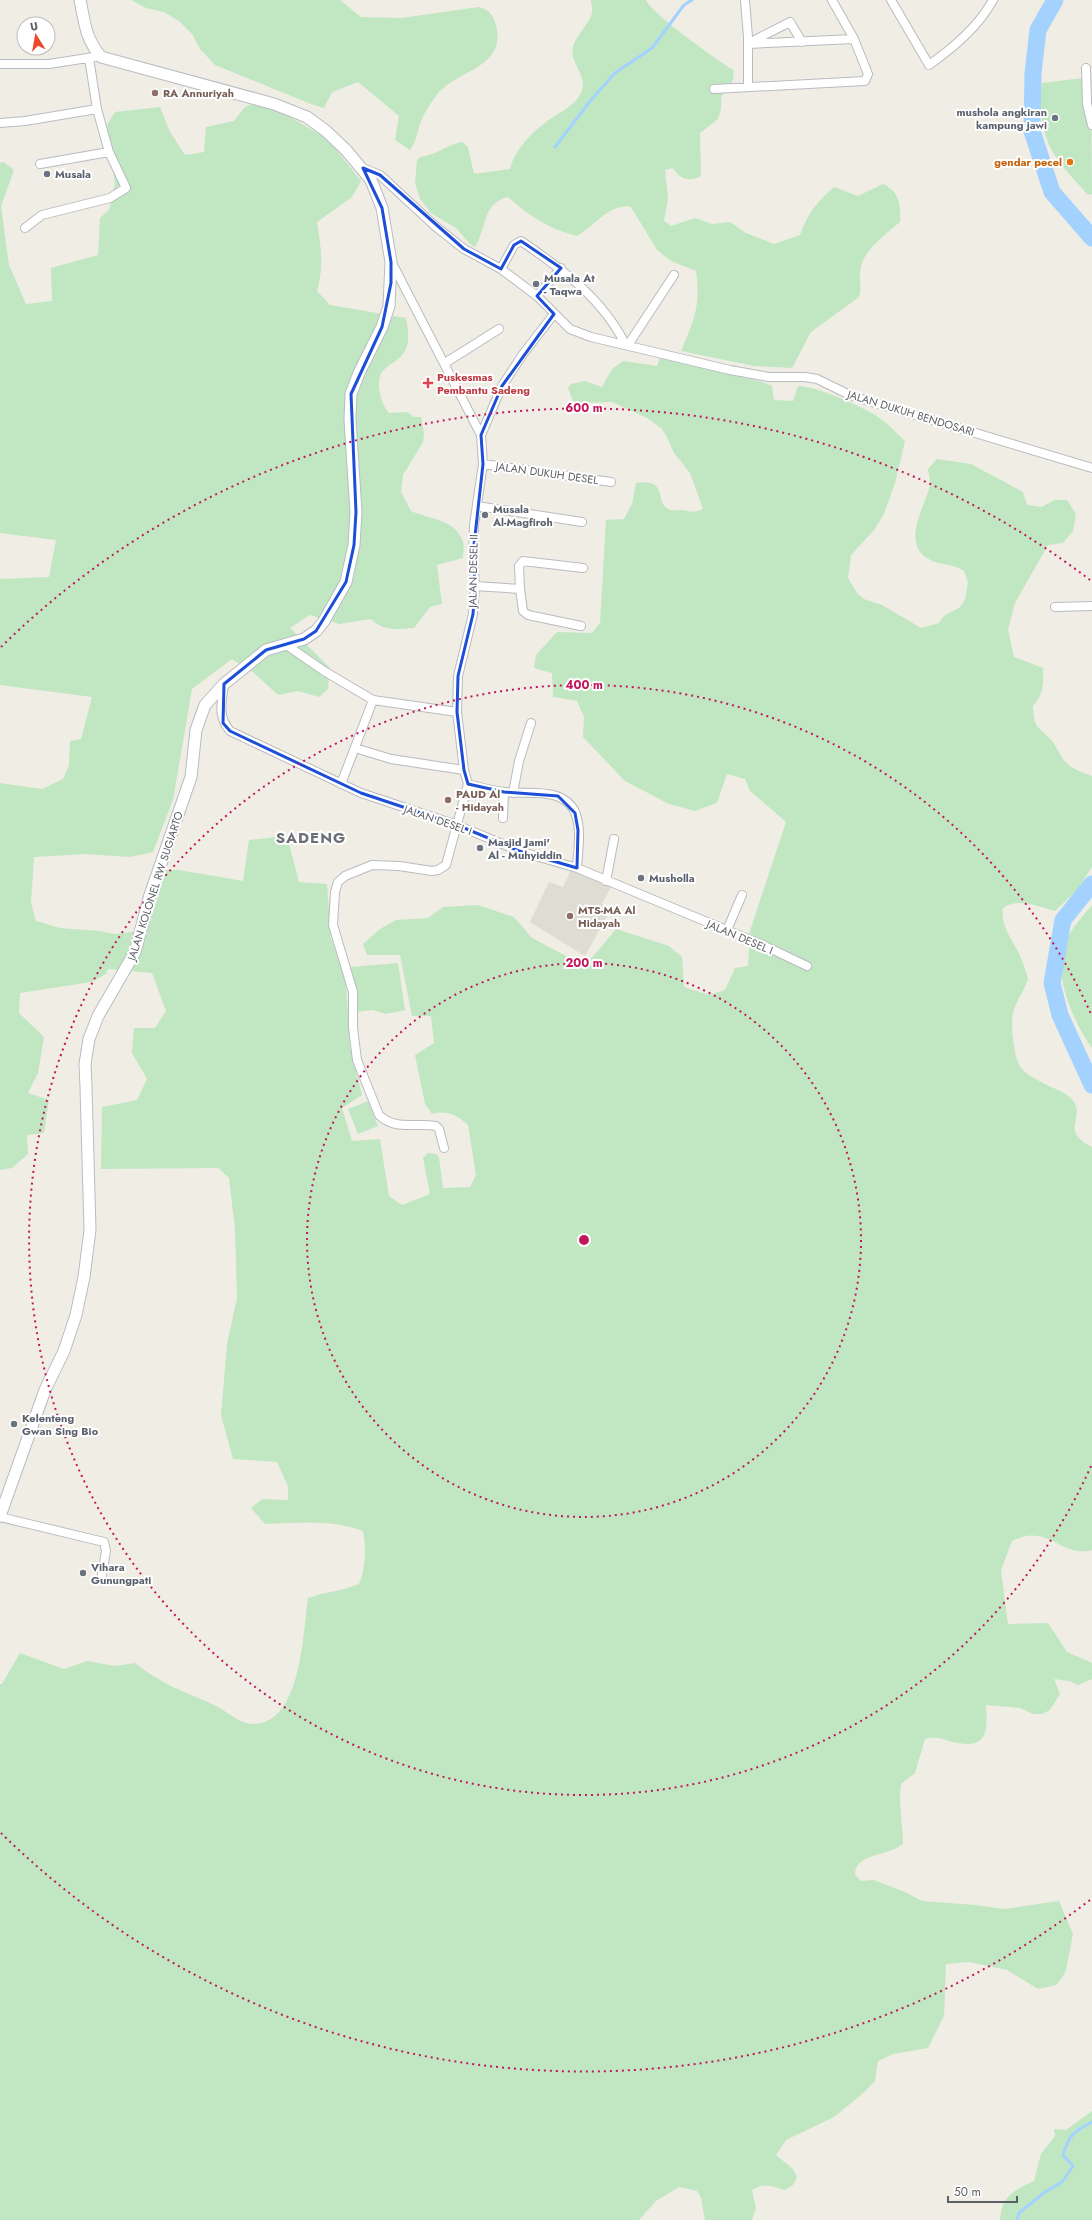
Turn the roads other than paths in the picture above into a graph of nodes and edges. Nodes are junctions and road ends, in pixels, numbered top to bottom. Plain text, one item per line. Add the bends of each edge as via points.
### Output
1 (80, 0) edge
2 (745, 0) edge
3 (832, 0) edge
4 (892, 0) edge
5 (993, 0) edge
6 (854, 39) junction
7 (802, 42) junction
8 (748, 44) junction
9 (101, 57) junction
10 (89, 58) junction
11 (0, 64) edge
12 (1086, 68) dead end
13 (748, 87) junction
14 (714, 89) dead end
15 (97, 109) junction
16 (0, 123) edge
17 (1092, 125) edge
18 (109, 152) junction
19 (40, 164) dead end
20 (363, 168) junction
21 (25, 228) dead end
22 (392, 262) junction
23 (561, 268) junction
24 (501, 269) junction
25 (674, 275) dead end
26 (537, 296) junction
27 (554, 314) junction
28 (499, 329) dead end
29 (626, 345) junction
30 (445, 363) junction
31 (481, 435) junction
32 (483, 464) junction
33 (1092, 468) edge
34 (611, 482) dead end
35 (477, 506) junction
36 (582, 522) dead end
37 (583, 568) dead end
38 (475, 586) junction
39 (520, 589) junction
40 (1055, 606) dead end
41 (1092, 606) edge
42 (581, 626) dead end
43 (285, 644) junction
44 (224, 684) junction
45 (373, 700) junction
46 (457, 712) junction
47 (530, 723) dead end
48 (354, 748) junction
49 (464, 770) junction
50 (341, 784) junction
51 (468, 784) junction
52 (504, 792) junction
53 (513, 793) junction
54 (503, 818) dead end
55 (457, 825) junction
56 (614, 840) dead end
57 (577, 868) junction
58 (606, 880) junction
59 (742, 895) dead end
60 (726, 930) junction
61 (807, 966) dead end
62 (444, 1148) dead end
63 (0, 1517) edge
64 (102, 1575) dead end

1 - 9 main road via 87,36
2 - 8 street
3 - 6 street
4 - 5 street via 929,65 952,49 978,23
6 - 7 street
6 - 13 street via 868,74 864,81
7 - 8 street
7 - 8 street via 790,22
8 - 13 street
9 - 10 street
9 - 20 main road, JALAN KOLONEL RW SUGIARTO via 274,104 307,117 326,130
10 - 11 street via 49,64
10 - 15 street
12 - 17 street via 1085,88
13 - 14 street
15 - 16 street
15 - 18 street
18 - 19 street
18 - 21 street via 126,185 124,190 110,198 42,215
20 - 22 main road, JALAN KOLONEL RW SUGIARTO via 371,180 382,208
20 - 24 street, JALAN DUKUH BENDOSARI via 380,175 464,249
22 - 30 street, JALAN DESEL II
22 - 43 main road, JALAN KOLONEL RW SUGIARTO via 388,306 382,328 351,394 350,420 356,512 354,545 346,582 324,622 316,631 304,639
23 - 24 street via 521,241 514,245
23 - 26 street
23 - 29 street via 598,304
24 - 26 street, JALAN DUKUH BENDOSARI
25 - 29 street
26 - 27 street, JALAN DUKUH BENDOSARI
27 - 29 street, JALAN DUKUH BENDOSARI via 570,329
27 - 31 street via 502,386
28 - 30 street
29 - 33 street, JALAN DUKUH BENDOSARI via 769,377 817,379 852,396
30 - 31 street, JALAN DESEL II
31 - 32 street, JALAN DESEL II
32 - 34 street, JALAN DUKUH DESEL
32 - 35 street, JALAN DESEL II
35 - 36 street
35 - 38 street, JALAN DESEL II via 473,554
37 - 39 street via 523,561 519,566
38 - 39 street
38 - 46 street, JALAN DESEL II via 473,614 458,676
39 - 42 street via 523,611 528,615
40 - 41 street
43 - 44 main road, JALAN KOLONEL RW SUGIARTO via 266,650
43 - 45 street
44 - 50 street, JALAN DESEL I via 221,715 223,723 230,731
44 - 63 main road, JALAN KOLONEL RW SUGIARTO via 210,698 199,717 191,777 150,895 135,952 98,1016 89,1039 85,1064 90,1243 84,1277 76,1315 64,1350 45,1390
45 - 46 street
45 - 48 street
46 - 49 street, JALAN DESEL II
47 - 53 street via 518,761
48 - 49 street via 391,759
48 - 50 street
49 - 51 street, JALAN DESEL II
50 - 55 street, JALAN DESEL I
51 - 52 street
51 - 55 street
52 - 53 street
52 - 54 street
53 - 57 street via 558,796 571,806 575,812 578,830
55 - 57 street, JALAN DESEL I via 518,851
55 - 62 street via 446,865 441,869 432,871 385,865 372,866 345,876 338,882 334,912 335,935 353,992 353,1028 357,1060 379,1115 396,1125 436,1126
56 - 58 street
57 - 58 street, JALAN DESEL I
58 - 60 street, JALAN DESEL I
59 - 60 street
60 - 61 street, JALAN DESEL I
63 - 64 street via 104,1542 106,1551

